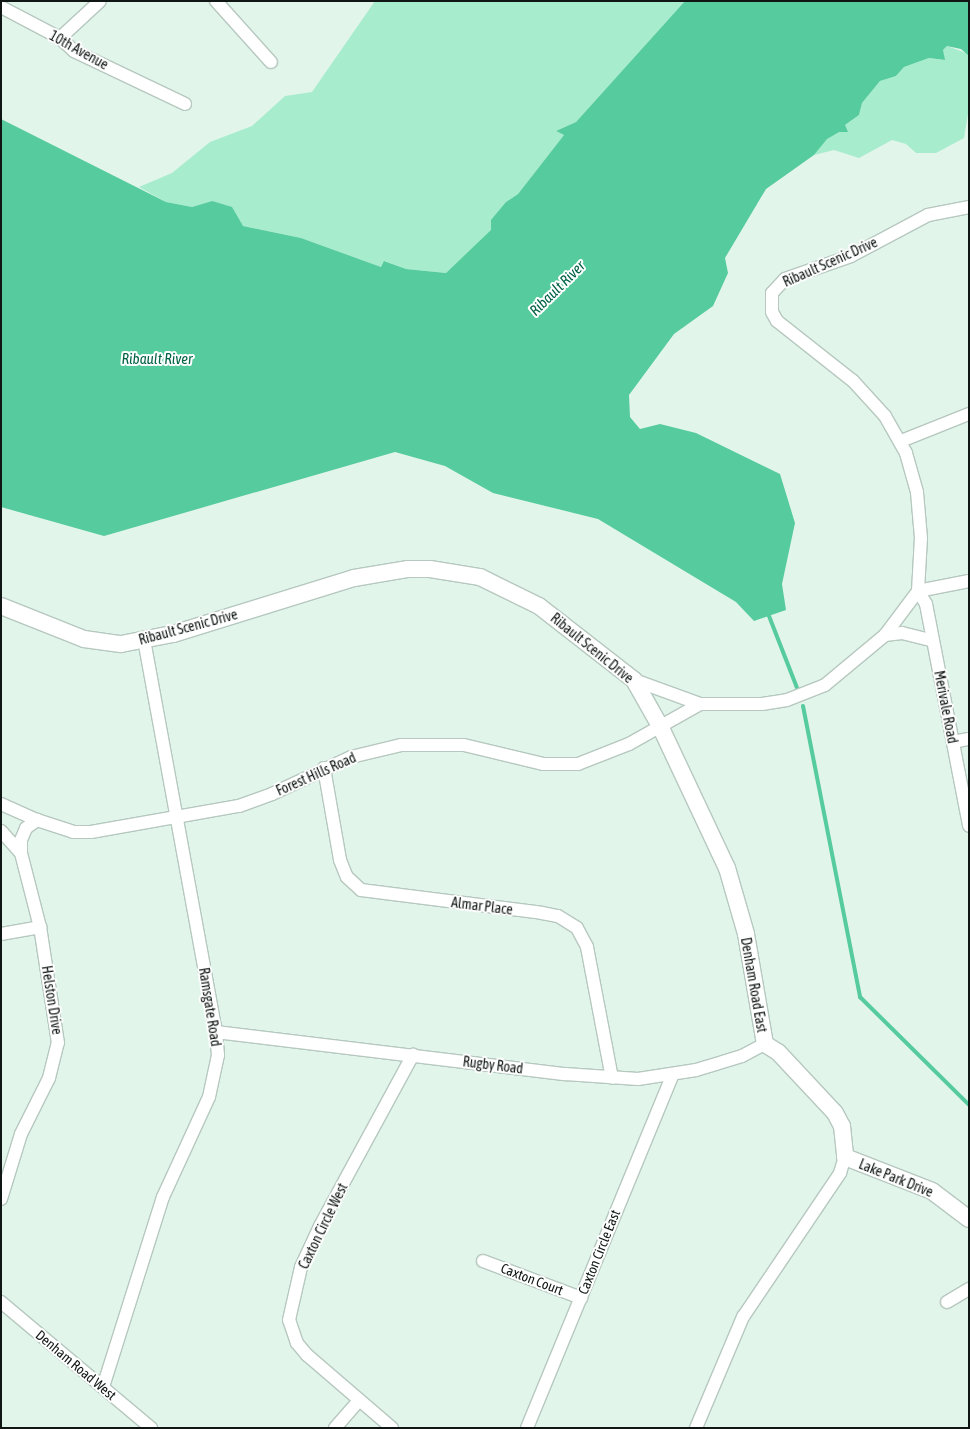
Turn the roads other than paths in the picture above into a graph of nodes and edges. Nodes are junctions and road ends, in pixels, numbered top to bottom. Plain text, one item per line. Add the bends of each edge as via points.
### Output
1 (100, 1) edge
2 (216, 1) edge
3 (1, 7) edge
4 (60, 38) junction
5 (272, 62) dead end
6 (185, 104) dead end
7 (969, 207) edge
8 (969, 414) edge
9 (901, 441) junction
10 (969, 581) edge
11 (918, 591) junction
12 (1, 606) edge
13 (886, 635) junction
14 (931, 640) junction
15 (144, 641) junction
16 (634, 680) junction
17 (700, 704) junction
18 (661, 728) junction
19 (969, 739) edge
20 (953, 742) junction
21 (324, 768) junction
22 (1, 804) edge
23 (175, 818) junction
24 (37, 820) junction
25 (969, 826) edge
26 (1, 831) edge
27 (21, 854) junction
28 (40, 927) junction
29 (1, 934) edge
30 (216, 1032) junction
31 (765, 1044) junction
32 (413, 1055) junction
33 (672, 1076) junction
34 (612, 1078) junction
35 (845, 1158) junction
36 (1, 1198) edge
37 (969, 1218) edge
38 (483, 1261) dead end
39 (969, 1289) edge
40 (580, 1298) junction
41 (1, 1302) edge
42 (947, 1302) dead end
43 (103, 1387) junction
44 (359, 1400) junction
45 (150, 1428) edge
46 (335, 1428) edge
47 (392, 1428) edge
48 (527, 1428) edge
49 (696, 1428) edge

1 - 4 street
2 - 5 street
3 - 4 street, 10th Avenue
4 - 6 street, 10th Avenue via 74,50
7 - 9 street, Ribault Scenic Drive via 928,215 851,256 785,279 772,293 770,302 777,321 853,381 881,410
8 - 9 street
9 - 11 street, Ribault Scenic Drive via 911,469 921,522
10 - 11 street
11 - 13 street
11 - 14 street, Merivale Road via 926,604
12 - 15 street, Ribault Scenic Drive via 84,639 121,644
13 - 14 street via 906,634
13 - 17 street via 842,673 810,693 762,704
14 - 20 street, Merivale Road
15 - 16 street, Ribault Scenic Drive via 354,578 381,572 430,569 480,577 520,594
15 - 23 street, Ramsgate Road
16 - 17 street
16 - 18 street, Ribault Scenic Drive
17 - 18 street
18 - 21 street, Forest Hills Road via 578,764 543,764 464,745 427,743 380,749
18 - 31 street, Denham Road East via 718,843 730,875 746,934
19 - 20 street
20 - 25 street, Merivale Road
21 - 23 street, Forest Hills Road via 248,803
21 - 34 street, Almar Place via 340,860 347,877 361,890 542,913 558,916 577,928 587,947
22 - 24 street, Forest Hills Road
23 - 24 street, Forest Hills Road via 91,832 73,832
23 - 30 street, Ramsgate Road
24 - 27 street via 26,828 21,840
26 - 27 street
27 - 28 street, Helston Drive
28 - 29 street
28 - 36 street, Helston Drive via 58,1043 49,1078 21,1134
30 - 32 street, Rugby Road
30 - 43 street, Ramsgate Road via 218,1055 209,1097 163,1197
31 - 33 street, Rugby Road via 742,1056
31 - 35 street, Denham Road East via 778,1052 835,1113 842,1126
32 - 34 street, Rugby Road
32 - 44 street, Caxton Circle West via 320,1226 301,1267 290,1308 289,1320 297,1343
33 - 34 street, Rugby Road
33 - 40 street, Caxton Circle East
35 - 37 street, Lake Park Drive via 932,1191
35 - 49 street, Denham Road East via 840,1173 743,1317
38 - 40 street, Caxton Court
39 - 42 street
40 - 48 street, Caxton Circle East
41 - 43 street, Denham Road West
43 - 45 street, Denham Road West
44 - 46 street
44 - 47 street, Caxton Circle West

